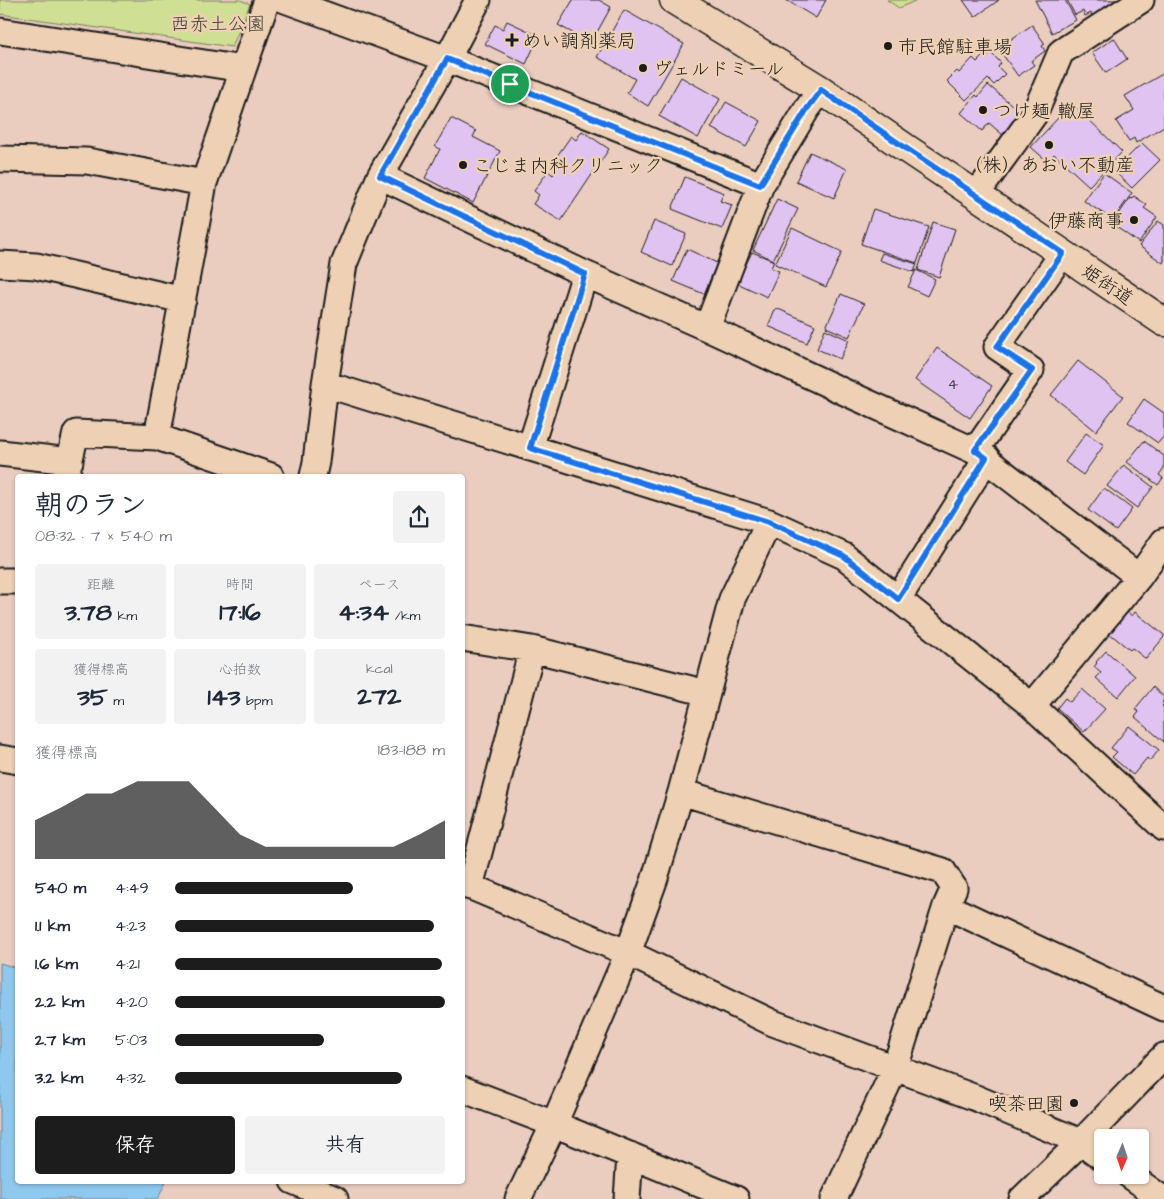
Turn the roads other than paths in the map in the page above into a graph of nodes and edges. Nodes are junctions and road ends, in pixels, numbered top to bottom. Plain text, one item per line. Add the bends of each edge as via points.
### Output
1 (267, 0) edge
2 (285, 0) edge
3 (478, 0) edge
4 (674, 0) edge
5 (1141, 0) edge
6 (0, 31) edge
7 (447, 59) junction
8 (243, 69) junction
9 (821, 90) junction
10 (0, 159) edge
11 (380, 176) junction
12 (204, 183) junction
13 (760, 185) junction
14 (976, 195) junction
15 (1063, 253) junction
16 (0, 264) edge
17 (585, 274) junction
18 (183, 300) junction
19 (1164, 322) edge
20 (707, 328) junction
21 (325, 384) junction
22 (157, 437) junction
23 (530, 448) junction
24 (0, 454) edge
25 (981, 454) junction
26 (68, 469) edge
27 (265, 474) edge
28 (313, 474) edge
29 (769, 522) junction
30 (1164, 541) edge
31 (1139, 576) junction
32 (0, 581) edge
33 (15, 581) edge
34 (898, 599) junction
35 (465, 638) edge
36 (532, 649) junction
37 (708, 693) junction
38 (1032, 706) junction
39 (0, 758) edge
40 (15, 760) edge
41 (681, 792) junction
42 (1164, 828) edge
43 (466, 885) edge
44 (946, 906) junction
45 (628, 953) junction
46 (1164, 1008) edge
47 (1164, 1056) edge
48 (895, 1068) junction
49 (465, 1090) edge
50 (554, 1124) junction
51 (1081, 1142) junction
52 (1094, 1151) edge
53 (630, 1155) junction
54 (301, 1184) edge
55 (1141, 1184) edge
56 (335, 1199) edge
57 (518, 1199) edge
58 (627, 1199) edge
59 (736, 1199) edge
60 (834, 1199) edge
61 (1022, 1199) edge
62 (1163, 1199) edge

1 - 8 street
2 - 7 street
3 - 7 street
4 - 9 main road, 姫街道
5 - 14 street via 1061,52 1034,115
6 - 8 street
7 - 11 street
7 - 13 street
8 - 12 street
9 - 13 street
9 - 14 main road, 姫街道
10 - 12 street via 86,161
11 - 17 street
11 - 21 street via 344,264
12 - 18 street
13 - 20 street
14 - 15 main road, 姫街道
15 - 19 main road, 姫街道
15 - 25 street via 997,347 1032,370
16 - 18 street via 36,266
17 - 20 street
17 - 23 street
18 - 22 street
20 - 25 street
21 - 23 street
21 - 28 street
22 - 26 street via 76,433
22 - 27 street
23 - 29 street
24 - 26 street
25 - 31 street
25 - 34 street
29 - 34 street via 844,556
29 - 37 street via 732,599
30 - 31 street
31 - 38 street
32 - 33 street
34 - 38 street
35 - 36 street
36 - 37 street
36 - 43 street
37 - 41 street
38 - 42 street
39 - 40 street
41 - 44 street via 943,871 954,888
41 - 45 street
43 - 45 street
44 - 46 street
44 - 48 street
45 - 48 street via 774,1023
45 - 50 street
47 - 51 street
48 - 51 street
48 - 60 street
49 - 50 street
50 - 53 street
50 - 57 street
51 - 52 street
51 - 61 street
53 - 58 street
53 - 59 street
54 - 56 street
55 - 62 street

